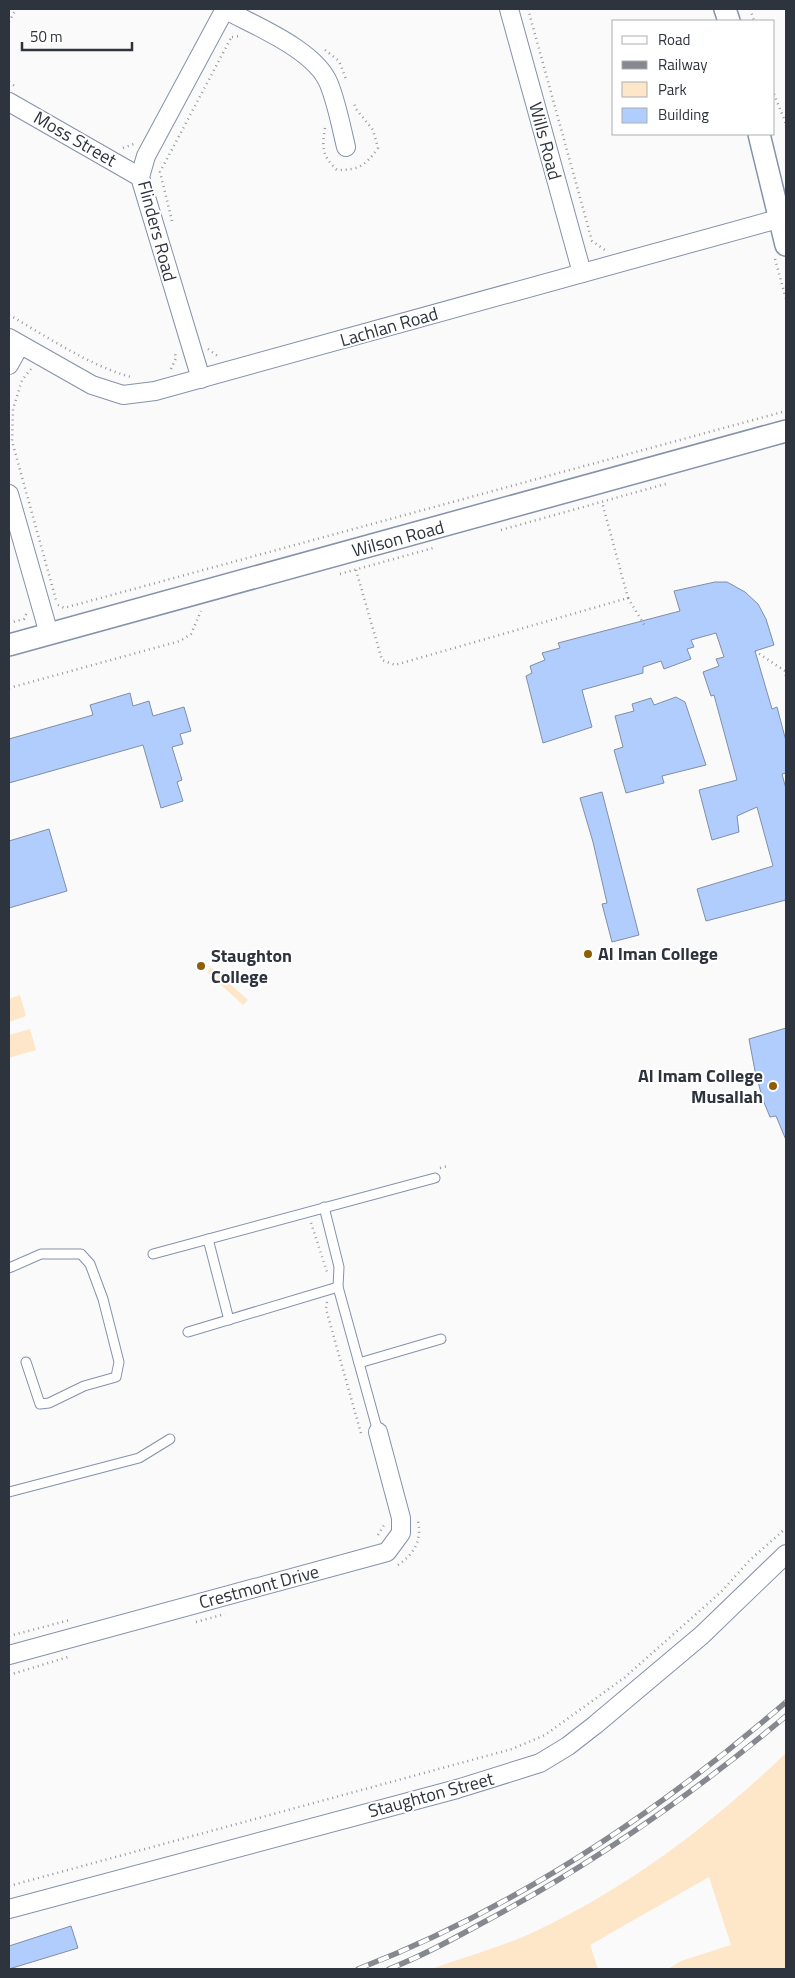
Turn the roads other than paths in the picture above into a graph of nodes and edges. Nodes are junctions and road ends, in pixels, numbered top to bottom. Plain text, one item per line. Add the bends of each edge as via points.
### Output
1 (224, 9) edge
2 (509, 9) edge
3 (13, 95) edge
4 (759, 135) edge
5 (346, 147) dead end
6 (140, 177) junction
7 (778, 219) junction
8 (786, 245) edge
9 (580, 265) junction
10 (14, 342) edge
11 (9, 365) edge
12 (198, 371) junction
13 (786, 431) edge
14 (9, 494) edge
15 (49, 634) junction
16 (9, 645) edge
17 (435, 1178) dead end
18 (324, 1207) junction
19 (208, 1239) junction
20 (153, 1254) dead end
21 (9, 1268) edge
22 (338, 1286) junction
23 (229, 1320) junction
24 (188, 1332) dead end
25 (441, 1339) dead end
26 (26, 1362) dead end
27 (359, 1363) junction
28 (378, 1432) joint
29 (170, 1439) dead end
30 (9, 1492) edge
31 (786, 1554) edge
32 (9, 1655) edge
33 (9, 1909) edge

1 - 5 street via 303,53 317,67 329,82
1 - 6 street, Flinders Road via 146,156
2 - 9 street, Wills Road
3 - 6 street, Moss Street
4 - 7 street
6 - 12 street, Flinders Road
7 - 8 street
7 - 9 street, Lachlan Road
9 - 12 street, Lachlan Road
10 - 11 street
10 - 12 street, Lachlan Road via 92,386 123,395 155,391
13 - 15 street, Wilson Road
14 - 15 street
15 - 16 street, Wilson Road
17 - 18 lane
18 - 19 lane
18 - 22 lane via 339,1267
19 - 20 lane
19 - 23 lane
21 - 26 lane via 41,1254 80,1254 90,1264 104,1299 119,1362 116,1377 40,1404
22 - 23 lane
22 - 27 lane
23 - 24 lane
25 - 27 lane
27 - 28 lane
28 - 32 street, Crestmont Drive via 401,1518 401,1532 387,1552
29 - 30 lane via 139,1458
31 - 33 street, Staughton Street via 702,1635 595,1726 540,1763 457,1789

